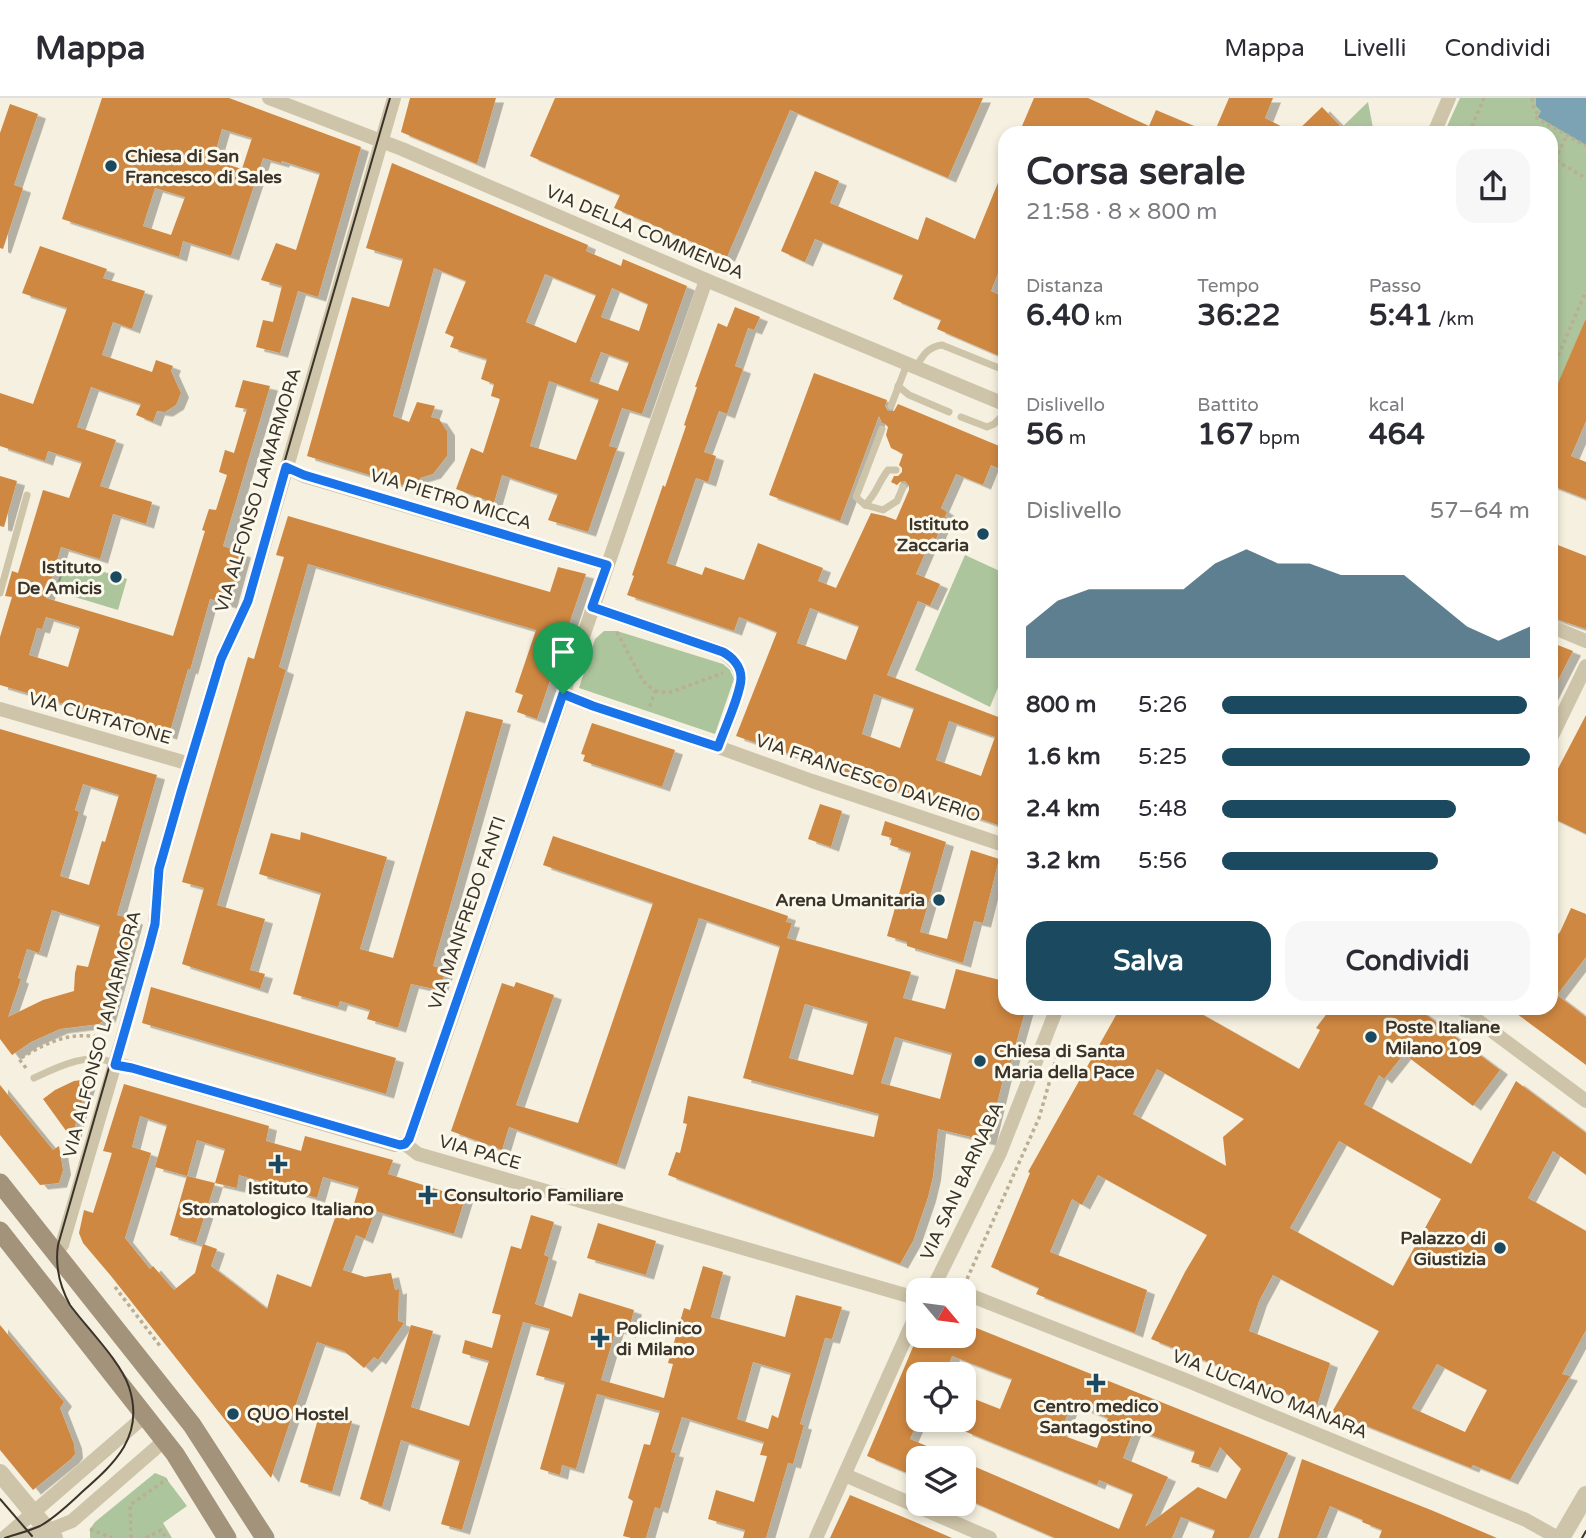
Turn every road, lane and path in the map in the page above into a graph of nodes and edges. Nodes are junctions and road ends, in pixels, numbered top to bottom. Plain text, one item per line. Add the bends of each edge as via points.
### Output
1 (269, 98) edge
2 (394, 98) edge
3 (1450, 98) edge
4 (1485, 98) edge
5 (1532, 98) edge
6 (1435, 126) edge
7 (1472, 126) edge
8 (1551, 126) edge
9 (1558, 130) edge
10 (1567, 135) junction
11 (382, 141) junction
12 (1586, 146) edge
13 (1558, 150) edge
14 (1558, 162) edge
15 (1585, 178) edge
16 (1586, 183) edge
17 (706, 280) junction
18 (1586, 290) edge
19 (1558, 356) edge
20 (912, 366) junction
21 (998, 368) edge
22 (898, 386) junction
23 (998, 402) edge
24 (891, 406) dead end
25 (949, 412) dead end
26 (961, 417) dead end
27 (998, 420) edge
28 (882, 429) dead end
29 (286, 467) junction
30 (896, 470) dead end
31 (903, 487) dead end
32 (27, 495) dead end
33 (865, 505) junction
34 (607, 565) junction
35 (0, 593) edge
36 (592, 607) junction
37 (614, 627) dead end
38 (1558, 629) edge
39 (1586, 641) edge
40 (1586, 666) edge
41 (730, 670) dead end
42 (656, 691) junction
43 (563, 694) junction
44 (0, 709) edge
45 (647, 717) dead end
46 (1558, 724) edge
47 (718, 747) junction
48 (190, 764) junction
49 (998, 843) edge
50 (1054, 1015) edge
51 (1470, 1015) edge
52 (108, 1038) dead end
53 (1057, 1043) dead end
54 (115, 1065) junction
55 (34, 1077) joint
56 (1586, 1101) edge
57 (405, 1144) junction
58 (0, 1184) edge
59 (0, 1231) edge
60 (54, 1253) junction
61 (32, 1271) junction
62 (937, 1278) edge
63 (967, 1278) edge
64 (115, 1287) dead end
65 (976, 1294) edge
66 (906, 1295) edge
67 (906, 1337) edge
68 (1581, 1339) dead end
69 (1586, 1342) edge
70 (160, 1346) dead end
71 (169, 1396) junction
72 (146, 1416) junction
73 (188, 1420) junction
74 (165, 1440) junction
75 (0, 1473) edge
76 (845, 1475) junction
77 (167, 1479) dead end
78 (1586, 1495) edge
79 (33, 1512) junction
80 (90, 1529) dead end
81 (51, 1534) edge
82 (4, 1538) edge
83 (17, 1538) edge
84 (111, 1538) edge
85 (131, 1538) edge
86 (146, 1538) edge
87 (167, 1538) edge
88 (228, 1538) edge
89 (265, 1538) edge
90 (816, 1538) edge
91 (990, 1538) edge
92 (1560, 1538) edge

1 - 11 street, VIA DELLA COMMENDA
2 - 11 street, VIA ALFONSO LAMARMORA
3 - 6 street
4 - 7 path
5 - 8 path via 1538,112 1535,117
9 - 10 path
10 - 12 path
10 - 13 path
11 - 17 street, VIA DELLA COMMENDA
11 - 29 street, VIA ALFONSO LAMARMORA
14 - 15 path
15 - 16 path
17 - 20 street, VIA DELLA COMMENDA
17 - 34 street
18 - 19 path
20 - 21 lane via 925,352 942,345
20 - 22 lane
20 - 23 street, VIA DELLA COMMENDA
22 - 24 lane
22 - 25 lane
26 - 27 lane via 987,427
28 - 33 lane via 856,497
29 - 34 street, VIA PIETRO MICCA
29 - 48 street, VIA ALFONSO LAMARMORA via 248,601 221,659
30 - 33 lane via 888,470
31 - 33 lane via 897,501 883,510
32 - 35 lane
34 - 36 street
36 - 43 street, VIA MANFREDO FANTI
36 - 47 street via 732,657 741,676
37 - 42 path via 643,681
38 - 39 street
40 - 46 street
41 - 42 path via 668,693
42 - 45 path
43 - 47 street, VIA FRANCESCO DAVERIO
43 - 57 street, VIA MANFREDO FANTI
44 - 48 street, VIA CURTATONE
47 - 49 street, VIA FRANCESCO DAVERIO
48 - 54 street, VIA ALFONSO LAMARMORA via 159,869 155,924
50 - 62 street, VIA SAN BARNABA via 1000,1153
51 - 56 street
52 - 55 path via 61,1039 31,1051 19,1059
53 - 63 path via 1060,1050 1039,1118
54 - 55 lane, VIA PACE via 87,1059
54 - 57 street, VIA PACE
54 - 60 street, VIA ALFONSO LAMARMORA via 62,1245
57 - 66 street, VIA PACE via 418,1154
58 - 60 main road
59 - 61 main road
60 - 61 main road
60 - 71 main road
61 - 72 main road
64 - 70 path
65 - 92 street, VIA LUCIANO MANARA
67 - 76 street
68 - 69 path
71 - 72 main road
71 - 73 main road
72 - 74 main road
72 - 79 street
73 - 74 main road
73 - 89 main road
74 - 81 street
74 - 88 main road
75 - 79 street
76 - 90 street
76 - 91 street
77 - 85 path via 130,1505
78 - 92 street
79 - 81 street
79 - 82 street
80 - 84 path
81 - 83 street
86 - 87 path via 161,1530

